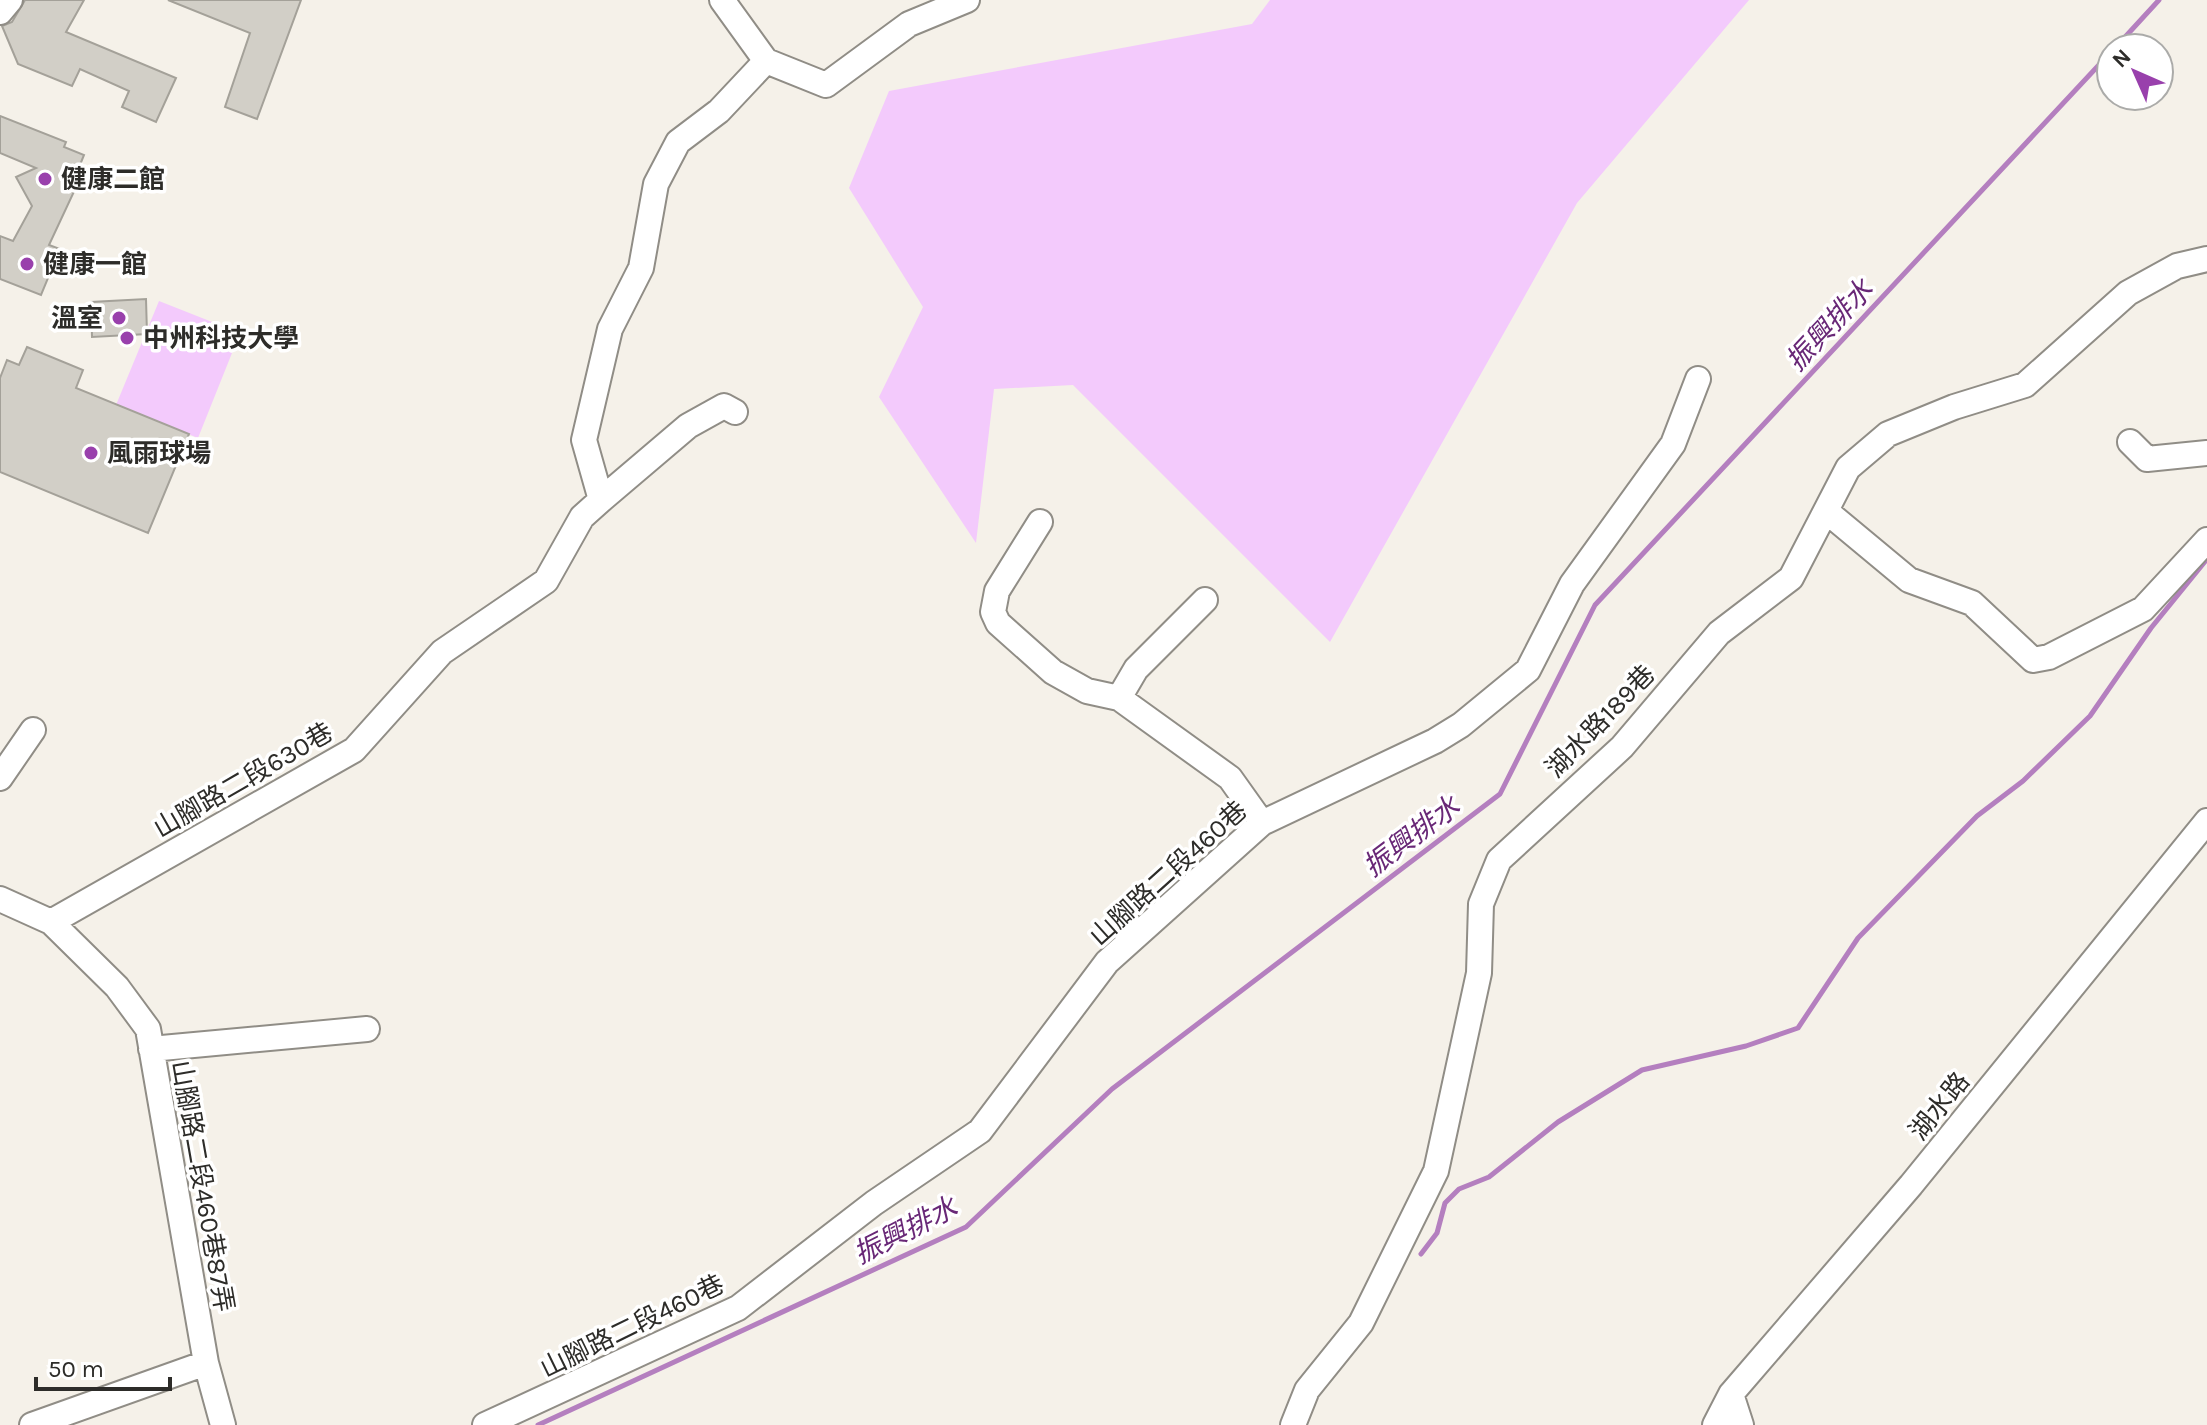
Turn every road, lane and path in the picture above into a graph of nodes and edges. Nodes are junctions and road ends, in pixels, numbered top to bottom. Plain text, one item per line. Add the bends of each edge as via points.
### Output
1 (10, 0) edge
2 (722, 0) edge
3 (967, 0) edge
4 (0, 12) edge
5 (766, 61) junction
6 (2207, 259) edge
7 (1698, 379) dead end
8 (735, 412) dead end
9 (2130, 442) dead end
10 (2207, 453) edge
11 (601, 500) junction
12 (1826, 511) junction
13 (1040, 522) dead end
14 (2207, 540) edge
15 (1205, 600) dead end
16 (1119, 698) junction
17 (33, 730) dead end
18 (0, 778) edge
19 (2207, 821) edge
20 (1262, 823) junction
21 (0, 899) edge
22 (51, 922) junction
23 (367, 1029) dead end
24 (151, 1049) junction
25 (206, 1363) junction
26 (1731, 1394) junction
27 (32, 1425) edge
28 (223, 1425) edge
29 (485, 1425) edge
30 (1293, 1425) edge
31 (1715, 1425) edge
32 (1741, 1425) edge

1 - 4 street
2 - 5 street
3 - 5 street via 909,24 826,85
5 - 11 street via 719,111 678,142 656,184 641,268 610,329 584,440
6 - 12 street, 湖水路189巷 via 2177,266 2128,293 2025,385 1888,434 1848,468
7 - 20 street, 山腳路二段460巷 via 1673,444 1572,584 1528,670 1435,741
8 - 11 street, 山腳路二段630巷 via 724,406 688,426
9 - 10 street via 2147,459
11 - 22 street, 山腳路二段630巷 via 582,517 546,581 442,652 354,750
12 - 14 street via 1909,580 1972,603 2033,660 2049,657 2143,609
12 - 30 street, 湖水路189巷 via 1791,578 1719,633 1622,747 1499,860 1481,904 1479,973 1436,1171 1361,1323 1307,1390
13 - 16 street via 997,591 993,612 998,623 1053,672 1087,691
15 - 16 street via 1136,669
16 - 20 street via 1230,778
17 - 18 street
19 - 26 street, 湖水路 via 1911,1185
20 - 29 street, 山腳路二段460巷 via 1107,962 980,1131 874,1203 738,1308
21 - 22 street
22 - 24 street, 山腳路二段460巷87弄 via 117,987 148,1029
23 - 24 street, 山腳路二段460巷87弄
24 - 25 street, 山腳路二段460巷87弄
25 - 27 street
25 - 28 street, 山腳路二段460巷87弄
26 - 31 street, 湖水路
26 - 32 street

